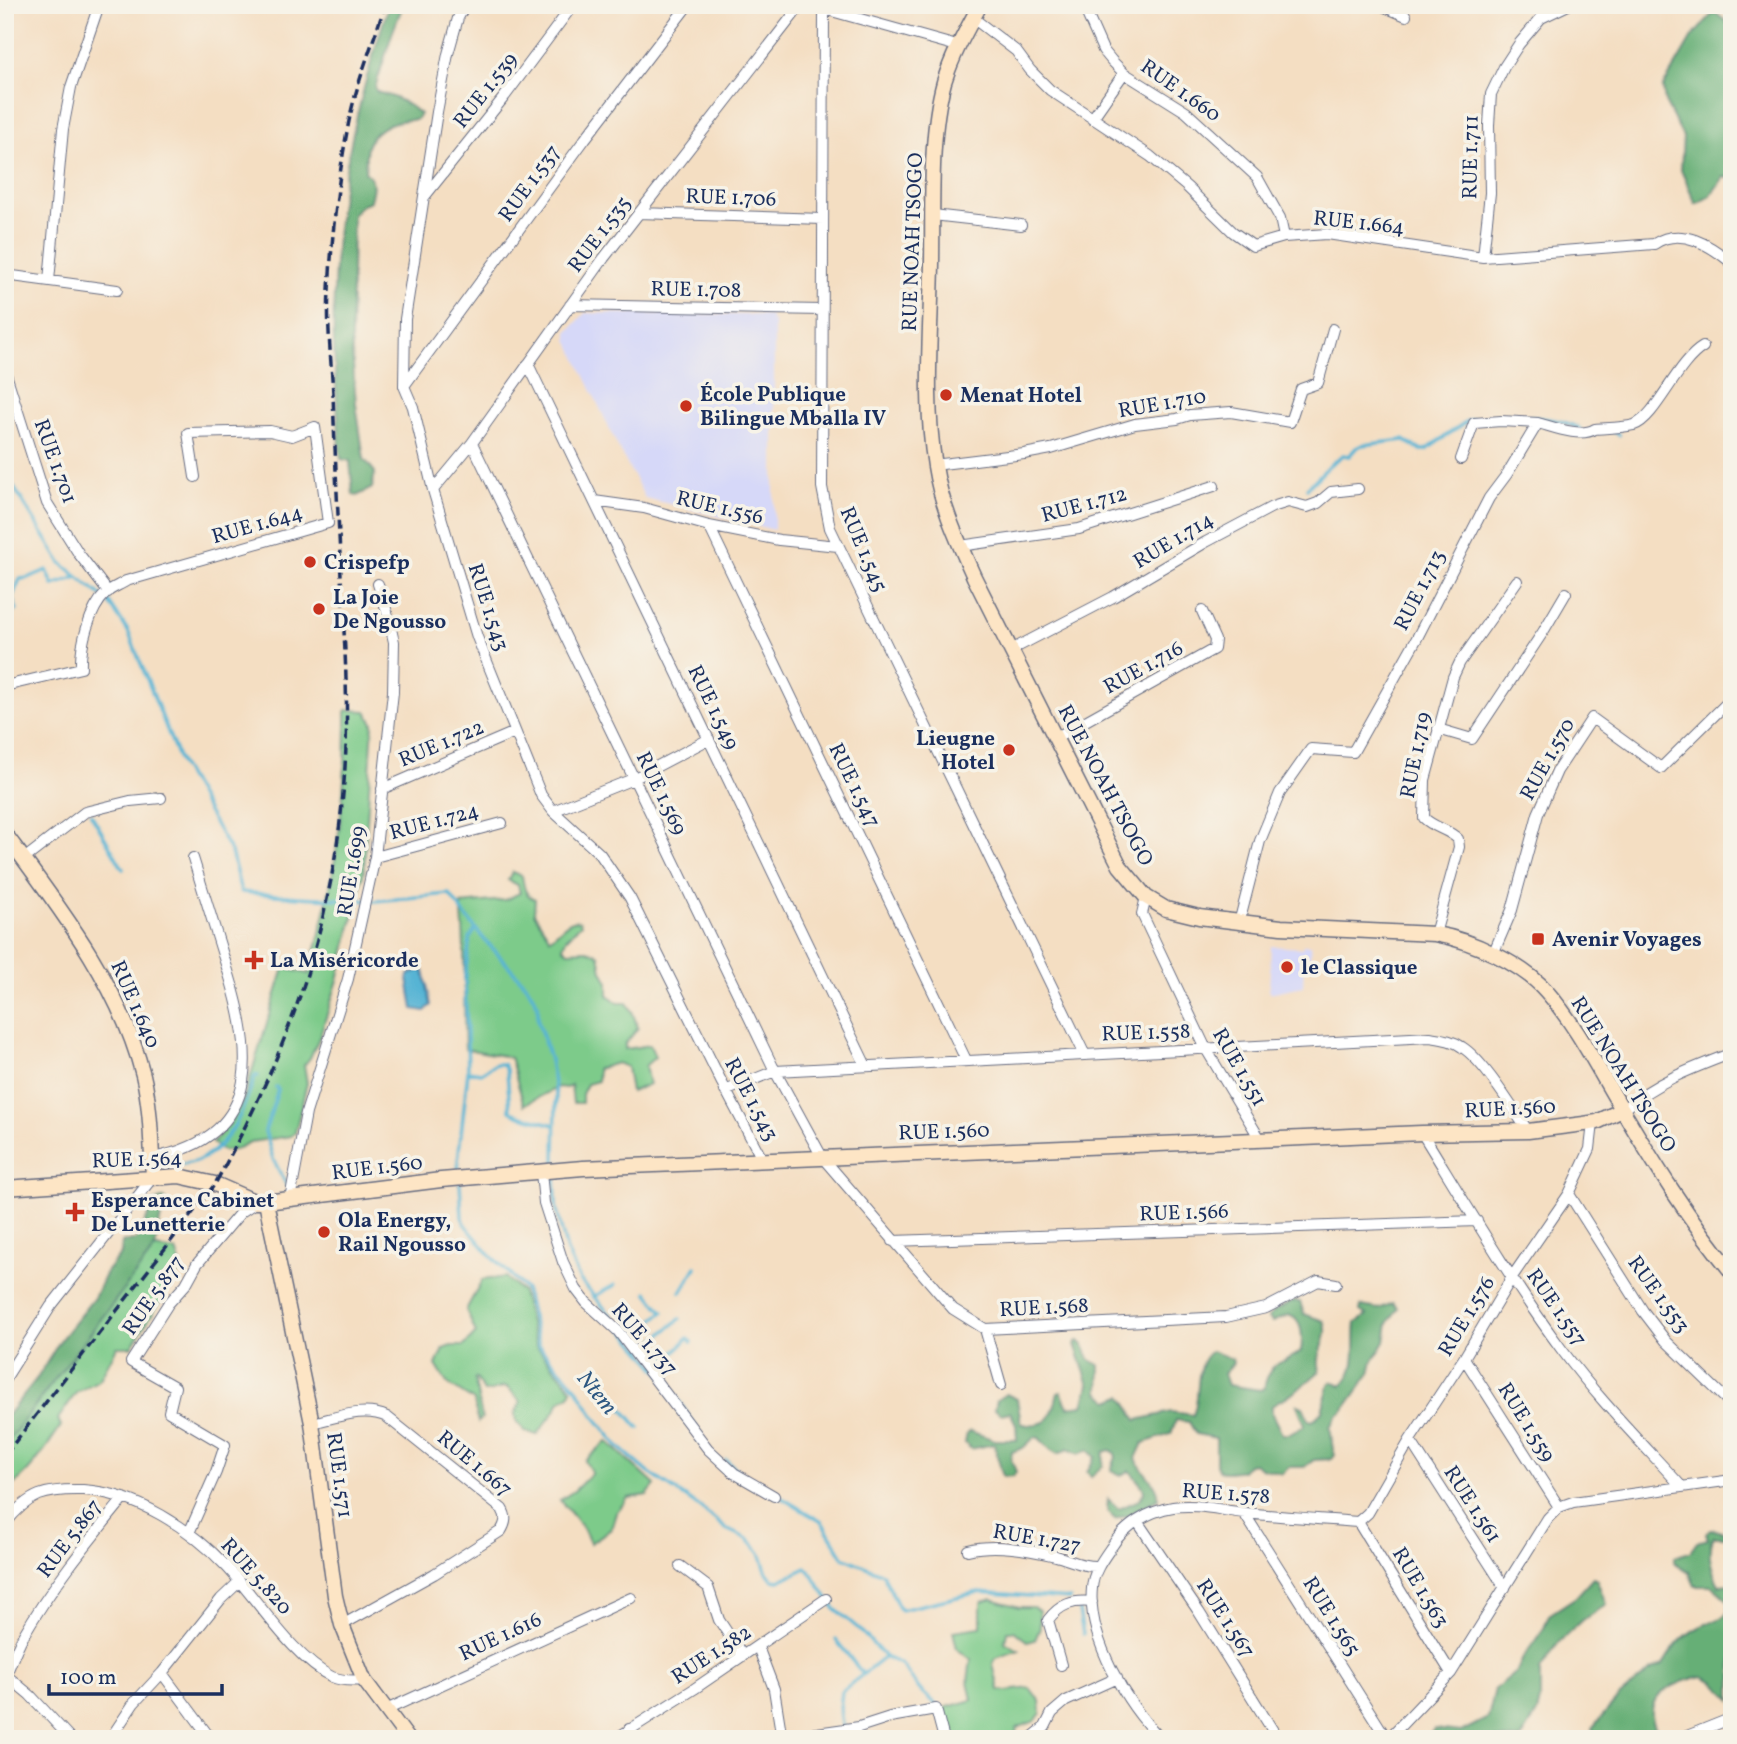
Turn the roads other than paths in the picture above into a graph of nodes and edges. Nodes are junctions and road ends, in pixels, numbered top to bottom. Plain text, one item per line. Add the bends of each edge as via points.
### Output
1 (99, 5) edge
2 (465, 5) edge
3 (573, 5) edge
4 (688, 5) edge
5 (801, 5) edge
6 (810, 5) edge
7 (1083, 5) edge
8 (1380, 5) edge
9 (1568, 5) edge
10 (824, 9) junction
11 (976, 12) edge
12 (1406, 16) dead end
13 (957, 46) junction
14 (1124, 73) junction
15 (1092, 119) junction
16 (425, 195) junction
17 (639, 213) junction
18 (933, 215) junction
19 (823, 219) junction
20 (1021, 225) dead end
21 (1284, 237) junction
22 (1483, 257) junction
23 (1732, 263) edge
24 (5, 275) edge
25 (49, 281) junction
26 (117, 290) dead end
27 (570, 305) junction
28 (822, 310) junction
29 (1333, 328) dead end
30 (1703, 347) dead end
31 (528, 364) junction
32 (5, 371) edge
33 (404, 386) junction
34 (1538, 423) junction
35 (472, 443) junction
36 (1461, 460) dead end
37 (934, 465) junction
38 (195, 477) dead end
39 (1214, 486) dead end
40 (433, 489) junction
41 (1358, 489) dead end
42 (594, 501) junction
43 (709, 526) junction
44 (838, 545) junction
45 (960, 546) junction
46 (1517, 582) dead end
47 (378, 584) dead end
48 (1566, 593) dead end
49 (105, 595) junction
50 (1202, 611) dead end
51 (1011, 650) junction
52 (5, 686) edge
53 (1732, 698) edge
54 (1438, 729) junction
55 (515, 732) junction
56 (1055, 738) junction
57 (709, 739) junction
58 (634, 779) junction
59 (382, 789) junction
60 (161, 798) dead end
61 (553, 811) junction
62 (502, 823) dead end
63 (5, 834) edge
64 (375, 857) junction
65 (192, 858) dead end
66 (24, 859) junction
67 (1146, 897) junction
68 (1239, 923) junction
69 (1435, 934) junction
70 (1493, 954) junction
71 (1206, 1049) junction
72 (1732, 1053) edge
73 (1084, 1054) junction
74 (966, 1060) junction
75 (866, 1066) junction
76 (775, 1071) junction
77 (725, 1091) junction
78 (1622, 1110) junction
79 (1593, 1123) junction
80 (1528, 1131) junction
81 (1422, 1133) junction
82 (1260, 1139) junction
83 (822, 1157) junction
84 (152, 1158) junction
85 (762, 1159) junction
86 (541, 1172) junction
87 (153, 1177) junction
88 (5, 1188) edge
89 (1569, 1194) junction
90 (290, 1199) junction
91 (261, 1202) junction
92 (1477, 1221) junction
93 (892, 1241) junction
94 (1732, 1272) edge
95 (1512, 1277) junction
96 (1336, 1284) dead end
97 (985, 1329) junction
98 (1464, 1358) junction
99 (5, 1379) edge
100 (1001, 1385) dead end
101 (1732, 1405) edge
102 (312, 1423) junction
103 (1410, 1440) junction
104 (1732, 1480) edge
105 (1682, 1487) junction
106 (774, 1496) dead end
107 (124, 1498) junction
108 (1559, 1507) junction
109 (1244, 1513) junction
110 (1138, 1521) junction
111 (1358, 1522) junction
112 (5, 1524) edge
113 (189, 1533) junction
114 (968, 1549) dead end
115 (680, 1566) dead end
116 (1099, 1566) junction
117 (240, 1581) junction
118 (1505, 1588) junction
119 (631, 1598) dead end
120 (826, 1599) dead end
121 (1092, 1602) junction
122 (342, 1625) junction
123 (758, 1647) junction
124 (743, 1656) junction
125 (1061, 1665) dead end
126 (162, 1673) junction
127 (1451, 1673) junction
128 (6, 1676) edge
129 (1117, 1678) junction
130 (364, 1680) junction
131 (386, 1710) junction
132 (1732, 1718) edge
133 (629, 1729) junction
134 (1686, 1736) dead end
135 (782, 1738) edge
136 (71, 1739) edge
137 (110, 1739) edge
138 (211, 1739) edge
139 (408, 1739) edge
140 (615, 1739) edge
141 (636, 1739) edge
142 (944, 1739) edge
143 (1030, 1739) edge
144 (1161, 1739) edge
145 (1278, 1739) edge
146 (1388, 1739) edge

1 - 25 street via 71,87 63,130
2 - 16 street, RUE 1.543 via 442,82
3 - 16 street, RUE 1.539
4 - 33 street, RUE 1.537
5 - 17 street, RUE 1.535
6 - 10 street
7 - 14 street, RUE 1.660 via 1103,50
8 - 12 street
9 - 22 street, RUE 1.711 via 1541,19 1519,44 1491,94 1491,180
10 - 13 street
10 - 19 street, RUE 1.545
11 - 13 main road, RUE NOAH TSOGO
11 - 15 street, RUE 1.664 via 1050,90
13 - 18 main road, RUE NOAH TSOGO via 938,119
14 - 15 street
14 - 21 street, RUE 1.660 via 1186,112 1256,177 1280,218
15 - 21 street, RUE 1.664 via 1150,156 1247,244 1253,247
16 - 33 street, RUE 1.543 via 405,319
17 - 19 street, RUE 1.706
17 - 27 street, RUE 1.535
18 - 20 street
18 - 37 main road, RUE NOAH TSOGO via 930,391
19 - 28 street, RUE 1.545
21 - 22 street, RUE 1.664 via 1327,234
22 - 23 street, RUE 1.664 via 1654,244 1663,238 1690,237
24 - 25 street
25 - 26 street
27 - 28 street, RUE 1.708
27 - 31 street, RUE 1.535
28 - 44 street, RUE 1.545 via 822,487
29 - 37 street, RUE 1.710 via 1318,383 1301,389 1290,422 1230,412 1190,415 1135,424 1051,449
30 - 34 street via 1693,353 1636,425 1590,432
31 - 35 street, RUE 1.535
31 - 42 street, RUE 1.549
32 - 49 street, RUE 1.701 via 47,503
33 - 40 street, RUE 1.543
34 - 36 street via 1474,423
34 - 68 street, RUE 1.713 via 1489,498 1353,752 1311,749 1280,793 1260,841
35 - 40 street, RUE 1.535
35 - 58 street, RUE 1.569
37 - 45 main road, RUE NOAH TSOGO
38 - 49 street, RUE 1.644 via 188,433 270,431 292,436 316,427 328,523 126,581
39 - 45 street, RUE 1.712 via 1079,529
40 - 55 street, RUE 1.543 via 477,637
41 - 51 street, RUE 1.714 via 1331,492 1307,507 1288,502 1272,506
42 - 43 street, RUE 1.556 via 644,508
42 - 57 street, RUE 1.549
43 - 44 street, RUE 1.556 via 779,540
43 - 74 street, RUE 1.547
44 - 73 street, RUE 1.545
45 - 51 main road, RUE NOAH TSOGO
46 - 54 street, RUE 1.719 via 1460,662
47 - 59 street, RUE 1.699 via 394,642
48 - 54 street via 1472,739
49 - 52 street via 83,644 81,668
50 - 56 street, RUE 1.716 via 1215,640 1214,649
51 - 56 main road, RUE NOAH TSOGO
53 - 70 street, RUE 1.570 via 1661,768 1591,718 1557,771 1538,814 1515,900
54 - 69 street, RUE 1.719 via 1426,780 1424,818 1453,834 1459,847
55 - 59 street, RUE 1.722
55 - 61 street, RUE 1.543 via 541,795
56 - 67 main road, RUE NOAH TSOGO via 1120,866
57 - 58 street
57 - 75 street, RUE 1.549
58 - 61 street
58 - 76 street, RUE 1.569
59 - 64 street, RUE 1.699
60 - 66 street via 85,812
61 - 77 street, RUE 1.543 via 600,854 630,898
62 - 64 street, RUE 1.724
63 - 66 main road, RUE 1.640
64 - 90 street, RUE 1.699 via 348,979 306,1112
65 - 84 street via 239,1006 246,1066 243,1090 219,1128 173,1154
66 - 84 main road, RUE 1.640 via 116,1000 144,1078
67 - 68 main road, RUE NOAH TSOGO via 1166,909
67 - 71 street, RUE 1.551 via 1142,915
68 - 69 main road, RUE NOAH TSOGO
69 - 70 main road, RUE NOAH TSOGO via 1455,937
70 - 78 main road, RUE NOAH TSOGO via 1546,990
71 - 73 street, RUE 1.558
71 - 80 street, RUE 1.558 via 1430,1037 1449,1040 1477,1060
71 - 82 street, RUE 1.551
72 - 78 street via 1669,1077
73 - 74 street, RUE 1.558
74 - 75 street, RUE 1.558
75 - 76 street, RUE 1.558
76 - 77 street, RUE 1.558
76 - 83 street, RUE 1.569
77 - 85 street, RUE 1.543
78 - 79 main road, RUE 1.560
78 - 94 main road, RUE NOAH TSOGO
79 - 80 main road, RUE 1.560
79 - 89 street, RUE 1.576 via 1590,1149
80 - 81 main road, RUE 1.560
81 - 82 main road, RUE 1.560
81 - 92 street, RUE 1.557
82 - 83 main road, RUE 1.560
83 - 85 main road, RUE 1.560
83 - 93 street, RUE 1.568
84 - 87 main road, RUE 1.640
85 - 86 main road, RUE 1.560
86 - 90 main road, RUE 1.560
86 - 106 street, RUE 1.737 via 544,1203 576,1289 618,1331 708,1449 734,1474
87 - 88 main road, RUE 1.564
87 - 91 main road, RUE 1.564 via 200,1179
87 - 99 street via 51,1306
89 - 95 street, RUE 1.576
89 - 101 street, RUE 1.553 via 1666,1341
90 - 91 main road, RUE 1.560
91 - 102 main road, RUE 1.571
91 - 113 street, RUE 5.877 via 241,1212 197,1264 131,1362 175,1387 169,1412 225,1445
92 - 93 street, RUE 1.566
92 - 95 street, RUE 1.557
93 - 97 street, RUE 1.568 via 953,1309
95 - 98 street, RUE 1.576
95 - 105 street, RUE 1.557 via 1599,1396
96 - 97 street, RUE 1.568 via 1318,1281 1266,1308 1226,1317
97 - 100 street
98 - 103 street, RUE 1.576
98 - 108 street, RUE 1.559
102 - 122 main road, RUE 1.571
102 - 122 street, RUE 1.667 via 377,1412 506,1515 501,1531
103 - 111 street, RUE 1.576 via 1368,1513
103 - 118 street, RUE 1.561
104 - 105 street
105 - 108 street
107 - 112 street, RUE 5.820 via 89,1491 46,1491 30,1498
107 - 113 street, RUE 5.820
107 - 128 street, RUE 5.867 via 40,1610
108 - 118 street
109 - 110 street, RUE 1.578 via 1174,1507
109 - 111 street, RUE 1.578
109 - 146 street, RUE 1.565
110 - 116 street, RUE 1.578 via 1120,1533
110 - 145 street, RUE 1.567
111 - 127 street, RUE 1.563
113 - 117 street, RUE 5.820
114 - 116 street, RUE 1.727 via 999,1548
115 - 124 street via 708,1587 719,1620
116 - 121 street, RUE 1.578 via 1091,1588
117 - 126 street
117 - 130 street, RUE 5.820 via 313,1664 334,1677
118 - 127 street
119 - 131 street, RUE 1.616
120 - 123 street, RUE 1.582
121 - 125 street via 1064,1604 1048,1620
121 - 129 street, RUE 1.578 via 1099,1637
122 - 130 main road, RUE 1.571
123 - 124 street, RUE 1.582
123 - 135 street via 774,1689
124 - 133 street, RUE 1.582
126 - 137 street
126 - 138 street
127 - 146 street
128 - 136 street
129 - 143 street via 1066,1701
129 - 144 street, RUE 1.578
130 - 131 main road, RUE 1.571
131 - 139 main road, RUE 1.571
132 - 134 street
133 - 140 street, RUE 1.582
133 - 141 street
135 - 142 street via 936,1709

